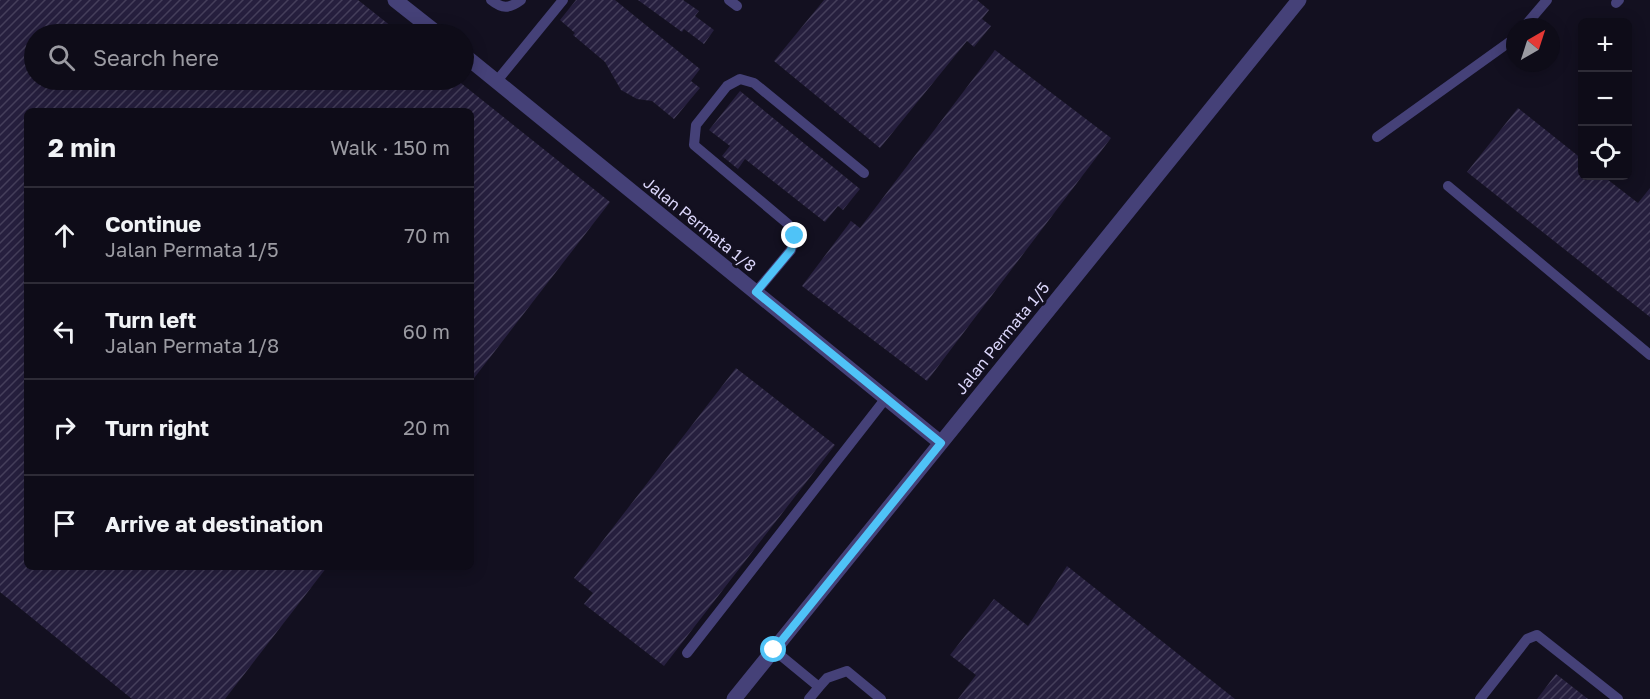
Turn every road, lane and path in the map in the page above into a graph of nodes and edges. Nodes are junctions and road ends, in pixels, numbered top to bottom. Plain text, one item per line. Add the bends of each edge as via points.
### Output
1 (395, 0) edge
2 (491, 0) edge
3 (521, 0) edge
4 (563, 0) edge
5 (1299, 0) edge
6 (1547, 0) edge
7 (1532, 18) edge
8 (425, 24) edge
9 (1506, 44) edge
10 (474, 64) edge
11 (496, 82) junction
12 (1377, 137) dead end
13 (864, 173) dead end
14 (1448, 186) dead end
15 (756, 292) junction
16 (1650, 355) edge
17 (886, 398) junction
18 (941, 443) junction
19 (774, 650) junction
20 (687, 653) dead end
21 (819, 687) junction
22 (734, 699) edge
23 (810, 699) edge
24 (881, 699) edge
25 (1480, 699) edge
26 (1618, 699) edge

1 - 8 street
2 - 3 lane via 500,8 508,8
4 - 11 lane
5 - 18 street, Jalan Permata 1/5
6 - 7 lane
9 - 12 lane
10 - 11 street, Jalan Permata 1/8
11 - 15 street, Jalan Permata 1/8
13 - 15 lane via 754,83 740,79 727,86 696,124 694,145 788,224 795,236 791,250
14 - 16 lane
15 - 17 street, Jalan Permata 1/8
17 - 18 street, Jalan Permata 1/8
17 - 20 lane
18 - 19 street, Jalan Permata 1/5
19 - 21 lane
19 - 22 street, Jalan Permata 1/5
21 - 23 lane
21 - 24 lane via 827,678 847,671
25 - 26 lane via 1527,639 1537,635

